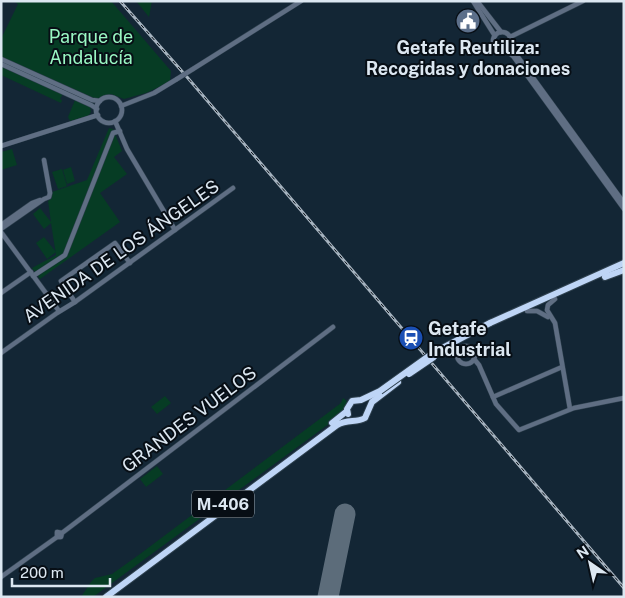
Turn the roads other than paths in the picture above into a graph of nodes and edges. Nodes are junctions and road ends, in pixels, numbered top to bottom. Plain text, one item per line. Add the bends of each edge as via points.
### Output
1 (301, 1) edge
2 (473, 1) edge
3 (477, 1) edge
4 (583, 1) edge
5 (500, 32) junction
6 (495, 36) junction
7 (510, 37) junction
8 (510, 46) junction
9 (505, 50) junction
10 (1, 59) edge
11 (1, 64) edge
12 (100, 101) junction
13 (121, 106) junction
14 (97, 112) junction
15 (115, 121) junction
16 (120, 131) junction
17 (1, 146) edge
18 (44, 160) dead end
19 (233, 188) dead end
20 (618, 194) junction
21 (624, 194) edge
22 (44, 199) junction
23 (623, 202) edge
24 (624, 209) edge
25 (1, 225) edge
26 (1, 230) edge
27 (175, 230) junction
28 (130, 263) junction
29 (624, 263) edge
30 (624, 270) edge
31 (32, 274) junction
32 (1, 293) edge
33 (555, 299) junction
34 (75, 302) junction
35 (527, 311) junction
36 (59, 312) junction
37 (552, 318) junction
38 (491, 325) junction
39 (333, 327) dead end
40 (1, 353) edge
41 (474, 359) junction
42 (562, 367) junction
43 (381, 393) junction
44 (493, 397) junction
45 (624, 398) edge
46 (362, 400) junction
47 (368, 408) junction
48 (570, 409) junction
49 (347, 412) junction
50 (354, 420) junction
51 (1, 577) edge
52 (99, 597) edge
53 (106, 597) edge

1 - 13 street, bridge via 154,93
2 - 6 street
3 - 5 street
4 - 7 street
5 - 6 street
5 - 7 street
6 - 9 street via 496,47
7 - 8 street
8 - 9 street
8 - 20 street
9 - 23 street
10 - 12 street
11 - 14 street via 91,105
12 - 13 street via 111,97
12 - 14 street
13 - 15 street via 120,116
14 - 15 street via 104,121
14 - 17 street
15 - 16 street
16 - 27 street via 127,149
16 - 31 street via 113,134 65,255
18 - 22 street via 50,193
19 - 27 street, AVENIDA DE LOS ÁNGELES
20 - 21 street
20 - 23 street
22 - 25 street via 32,203
22 - 26 street
23 - 24 street
26 - 31 street
27 - 28 street, AVENIDA DE LOS ÁNGELES
28 - 34 street, AVENIDA DE LOS ÁNGELES
28 - 34 street via 115,243 76,270 61,281
29 - 38 highway, M-406
30 - 33 highway, M-406
31 - 32 street
31 - 36 street
33 - 35 highway, M-406
33 - 37 street via 547,310
34 - 36 street, AVENIDA DE LOS ÁNGELES
35 - 37 street via 537,311
35 - 38 highway, M-406
36 - 40 street, AVENIDA DE LOS ÁNGELES
37 - 42 street
38 - 43 highway, M-406, bridge via 433,352
39 - 51 street, GRANDES VUELOS
41 - 41 street via 475,353 471,348 458,351 458,359 462,363 470,363
41 - 44 street
42 - 44 street
42 - 48 street
43 - 46 highway, M-406
43 - 47 highway, M-406
44 - 48 street via 499,409 519,430
45 - 48 street
46 - 47 highway
46 - 49 highway, M-406 via 352,401
47 - 50 highway, M-406 via 365,418
49 - 50 highway
49 - 52 highway, M-406
50 - 53 highway, M-406 via 337,425

